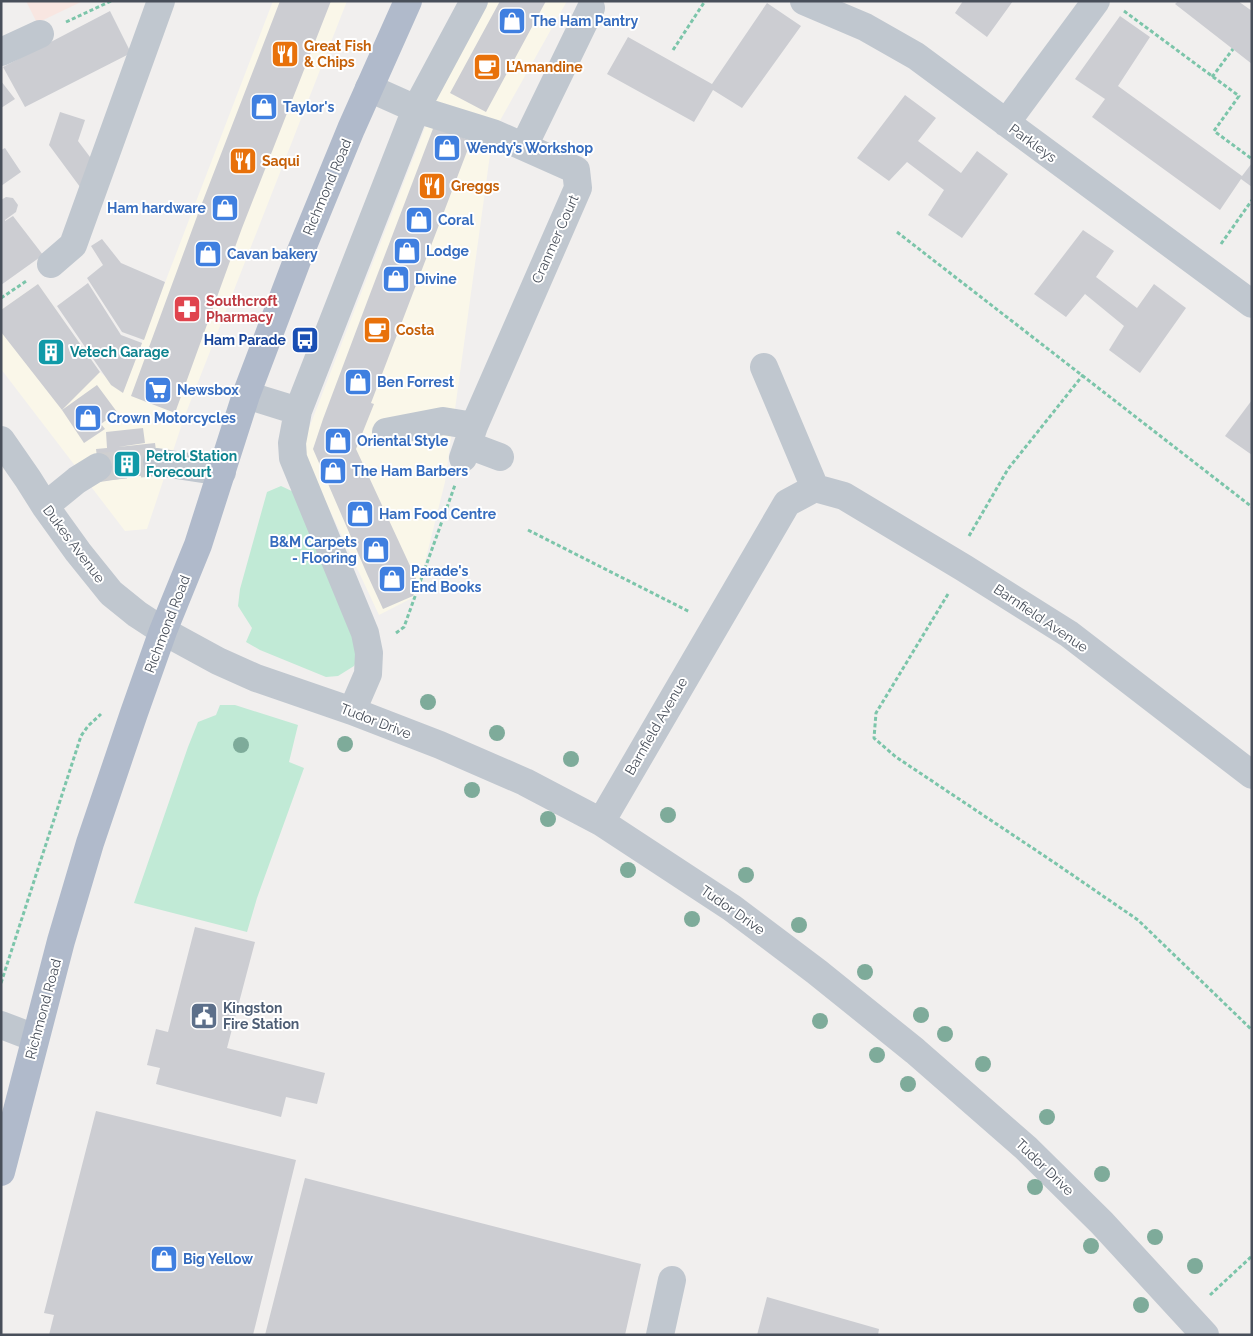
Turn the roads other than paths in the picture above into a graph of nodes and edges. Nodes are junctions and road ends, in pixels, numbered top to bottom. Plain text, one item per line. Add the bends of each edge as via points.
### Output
1 (161, 1) edge
2 (408, 1) edge
3 (474, 1) edge
4 (804, 1) edge
5 (1108, 4) edge
6 (591, 8) dead end
7 (50, 29) road end
8 (1, 52) edge
9 (369, 88) junction
10 (416, 109) junction
11 (1006, 124) junction
12 (524, 146) junction
13 (51, 264) dead end
14 (1252, 304) edge
15 (764, 367) dead end
16 (246, 395) junction
17 (298, 411) junction
18 (386, 432) dead end
19 (1, 440) edge
20 (468, 443) junction
21 (500, 457) dead end
22 (157, 462) tunnel mouth
23 (98, 467) tunnel mouth
24 (222, 472) junction
25 (815, 488) junction
26 (45, 506) junction
27 (163, 632) junction
28 (352, 712) junction
29 (1248, 765) edge
30 (600, 822) junction
31 (1, 1025) edge
32 (35, 1038) junction
33 (1, 1172) edge
34 (672, 1280) dead end
35 (660, 1335) edge
36 (1205, 1335) edge

1 - 13 street via 73,245
2 - 9 main road, Richmond Road
3 - 10 street
4 - 11 street, Parkleys via 865,27 916,56
5 - 11 street
6 - 12 street
7 - 8 street
9 - 10 street, Cranmer Court
9 - 16 main road, Richmond Road via 298,258
10 - 12 street, Cranmer Court
10 - 17 street
11 - 14 street, Parkleys
12 - 20 street, Cranmer Court via 576,170 578,188
15 - 25 street
16 - 17 street
16 - 24 main road, Richmond Road
17 - 28 street via 292,442 293,458 365,633 369,653 368,674
18 - 20 street via 443,421
19 - 26 street, Dukes Avenue
20 - 21 street
22 - 24 street
23 - 26 street
24 - 27 main road, Richmond Road via 198,545
25 - 29 street, Barnfield Avenue via 844,496 1069,634
25 - 30 street, Barnfield Avenue via 787,503
26 - 27 street, Dukes Avenue via 111,593
27 - 28 street, Tudor Drive via 250,675
27 - 32 main road, Richmond Road via 90,843
28 - 30 street, Tudor Drive via 516,778
30 - 36 street, Tudor Drive via 732,908 916,1051 1026,1148 1102,1223
31 - 32 street
32 - 33 main road, Richmond Road
34 - 35 street

